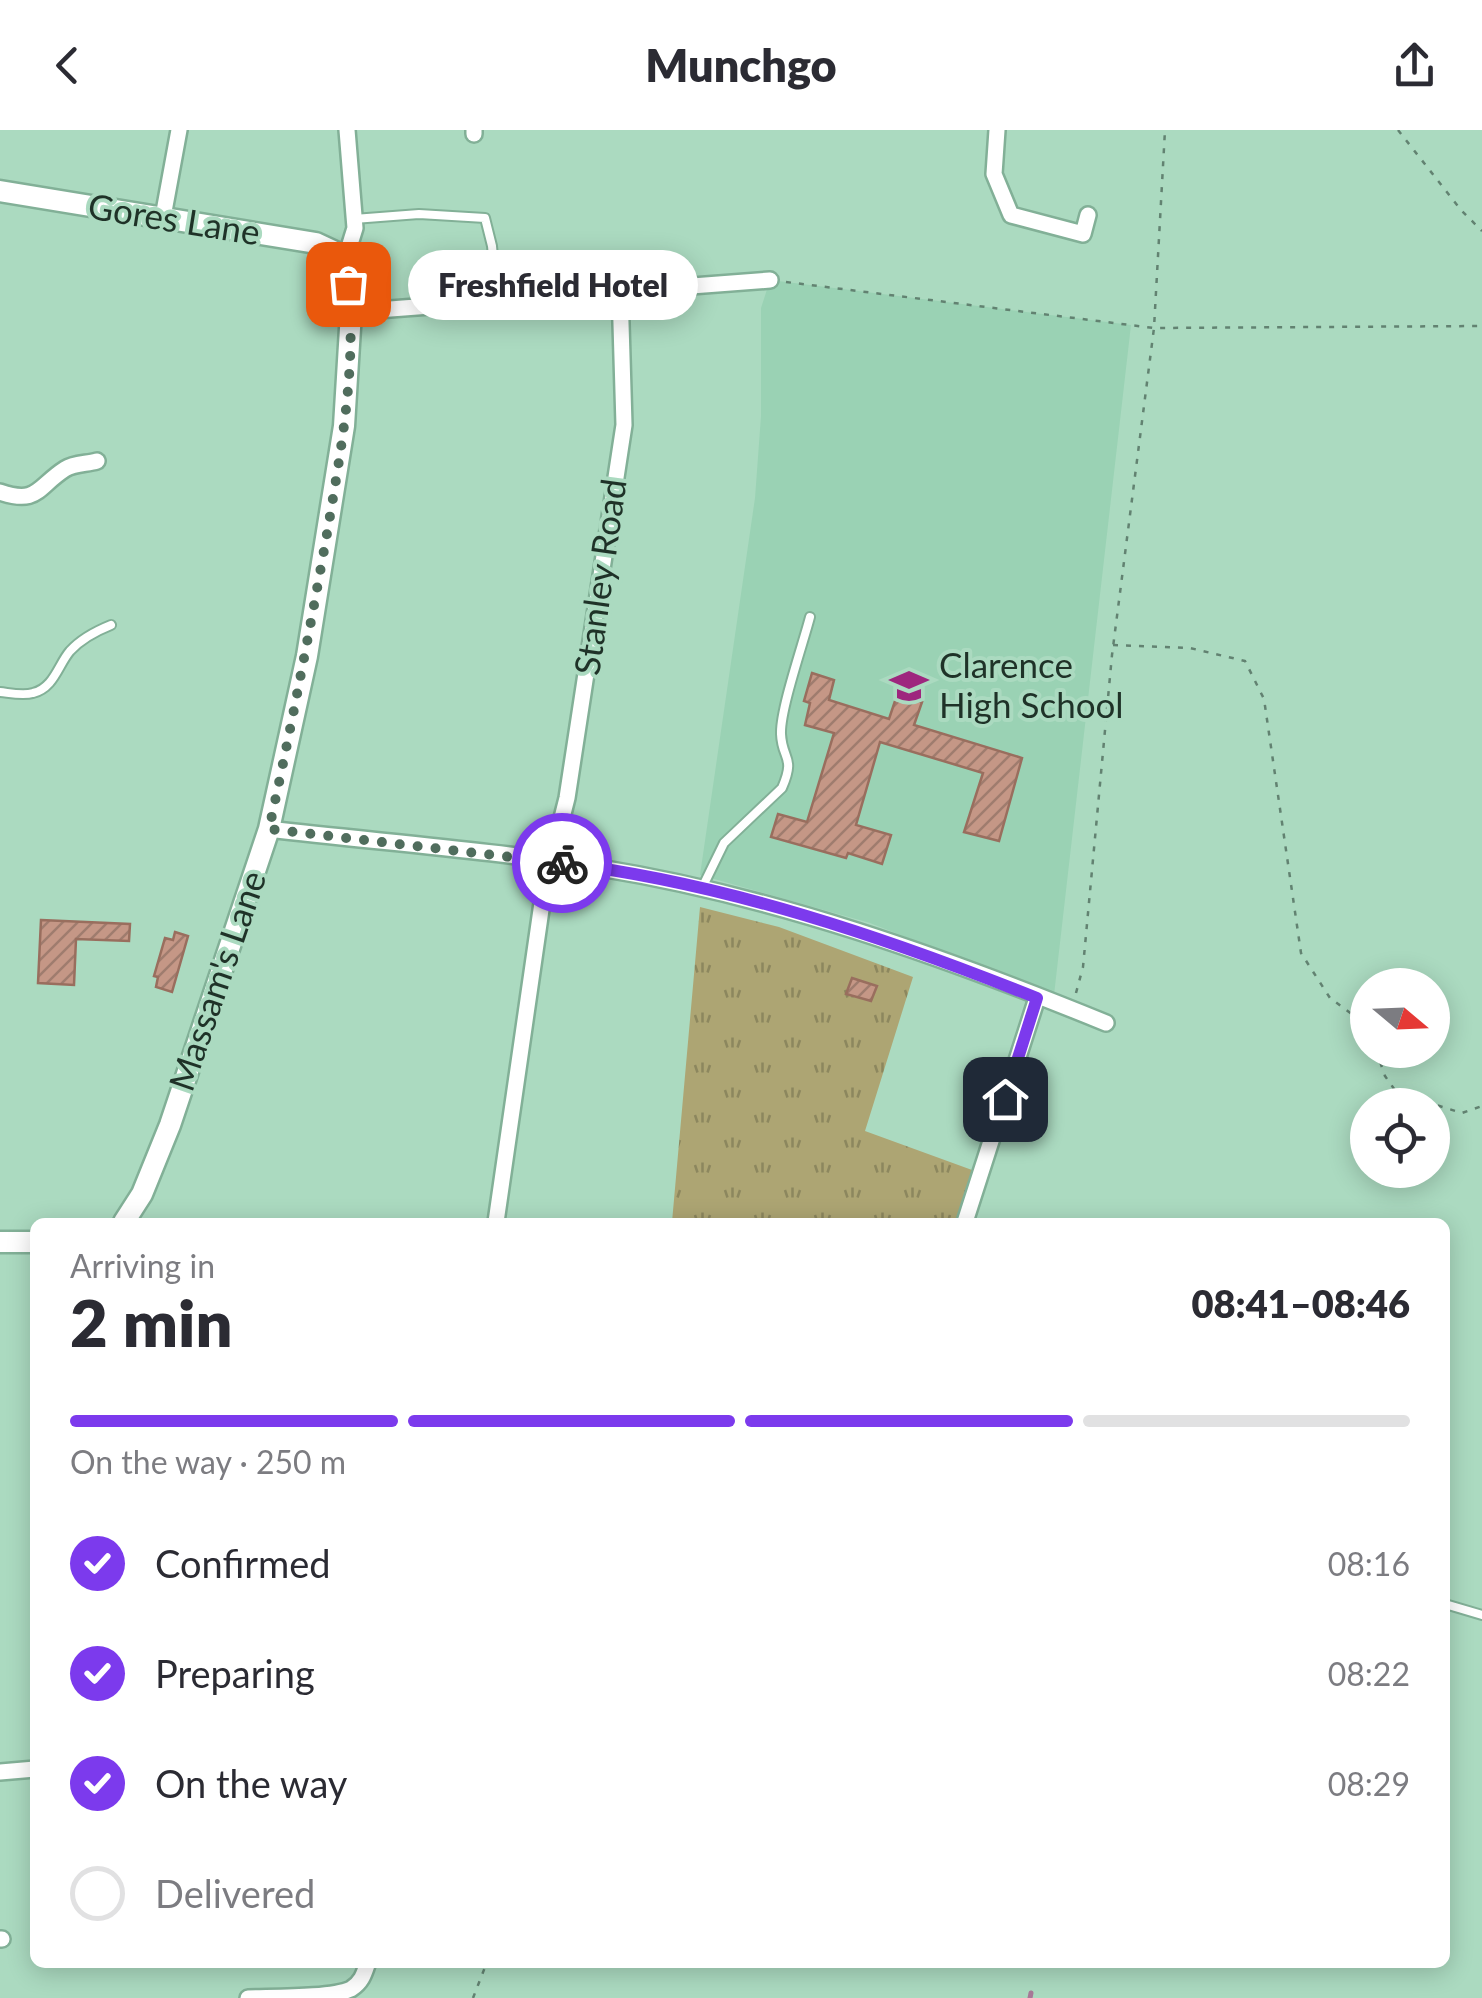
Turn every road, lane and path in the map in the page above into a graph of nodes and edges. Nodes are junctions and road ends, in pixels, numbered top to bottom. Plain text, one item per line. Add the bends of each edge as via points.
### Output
1 (179, 130) edge
2 (347, 130) edge
3 (997, 130) edge
4 (1165, 130) edge
5 (1398, 130) edge
6 (0, 192) edge
7 (1088, 215) dead end
8 (163, 218) junction
9 (354, 219) junction
10 (1482, 231) edge
11 (346, 257) junction
12 (770, 280) joint
13 (620, 290) junction
14 (497, 300) junction
15 (352, 312) junction
16 (1482, 326) edge
17 (1154, 328) junction
18 (97, 461) dead end
19 (0, 492) edge
20 (810, 617) dead end
21 (111, 625) dead end
22 (1113, 645) junction
23 (0, 692) edge
24 (269, 829) junction
25 (552, 862) junction
26 (702, 889) junction
27 (1037, 998) junction
28 (1072, 1009) junction
29 (1350, 1013) edge
30 (1106, 1023) dead end
31 (1382, 1068) edge
32 (1482, 1106) edge
33 (127, 1218) edge
34 (497, 1218) edge
35 (966, 1218) edge
36 (0, 1242) edge
37 (30, 1242) edge
38 (1450, 1605) edge
39 (1482, 1614) edge
40 (30, 1769) edge
41 (0, 1772) edge
42 (366, 1968) edge
43 (485, 1968) edge
44 (248, 1998) edge
45 (473, 1998) edge

1 - 8 street
2 - 9 street
3 - 7 street via 994,174 1010,215 1083,234
4 - 17 path
5 - 10 path
6 - 8 street, Gores Lane
8 - 11 street, Gores Lane via 316,243
9 - 11 street
9 - 14 lane via 485,218
11 - 15 street, Massam's Lane
12 - 13 street
12 - 17 path
13 - 14 street
13 - 25 street, Stanley Road via 624,425
14 - 15 street
15 - 24 street, Massam's Lane via 344,426 307,656
16 - 17 path
17 - 22 path
18 - 19 street via 70,466 24,498
20 - 26 lane via 781,734 787,776 724,843
21 - 23 lane via 70,652 43,688
22 - 28 path via 1083,966
22 - 29 path via 1190,648 1245,661 1264,699 1302,953 1330,998
24 - 25 street
24 - 33 street, Massam's Lane via 170,1126
25 - 26 street
25 - 34 street, Stanley Road
26 - 27 street via 842,926
27 - 28 street
27 - 35 street
28 - 30 street
31 - 32 path via 1397,1094 1462,1114
36 - 37 street
38 - 39 lane
40 - 41 street
42 - 44 street via 350,1990
43 - 45 path

